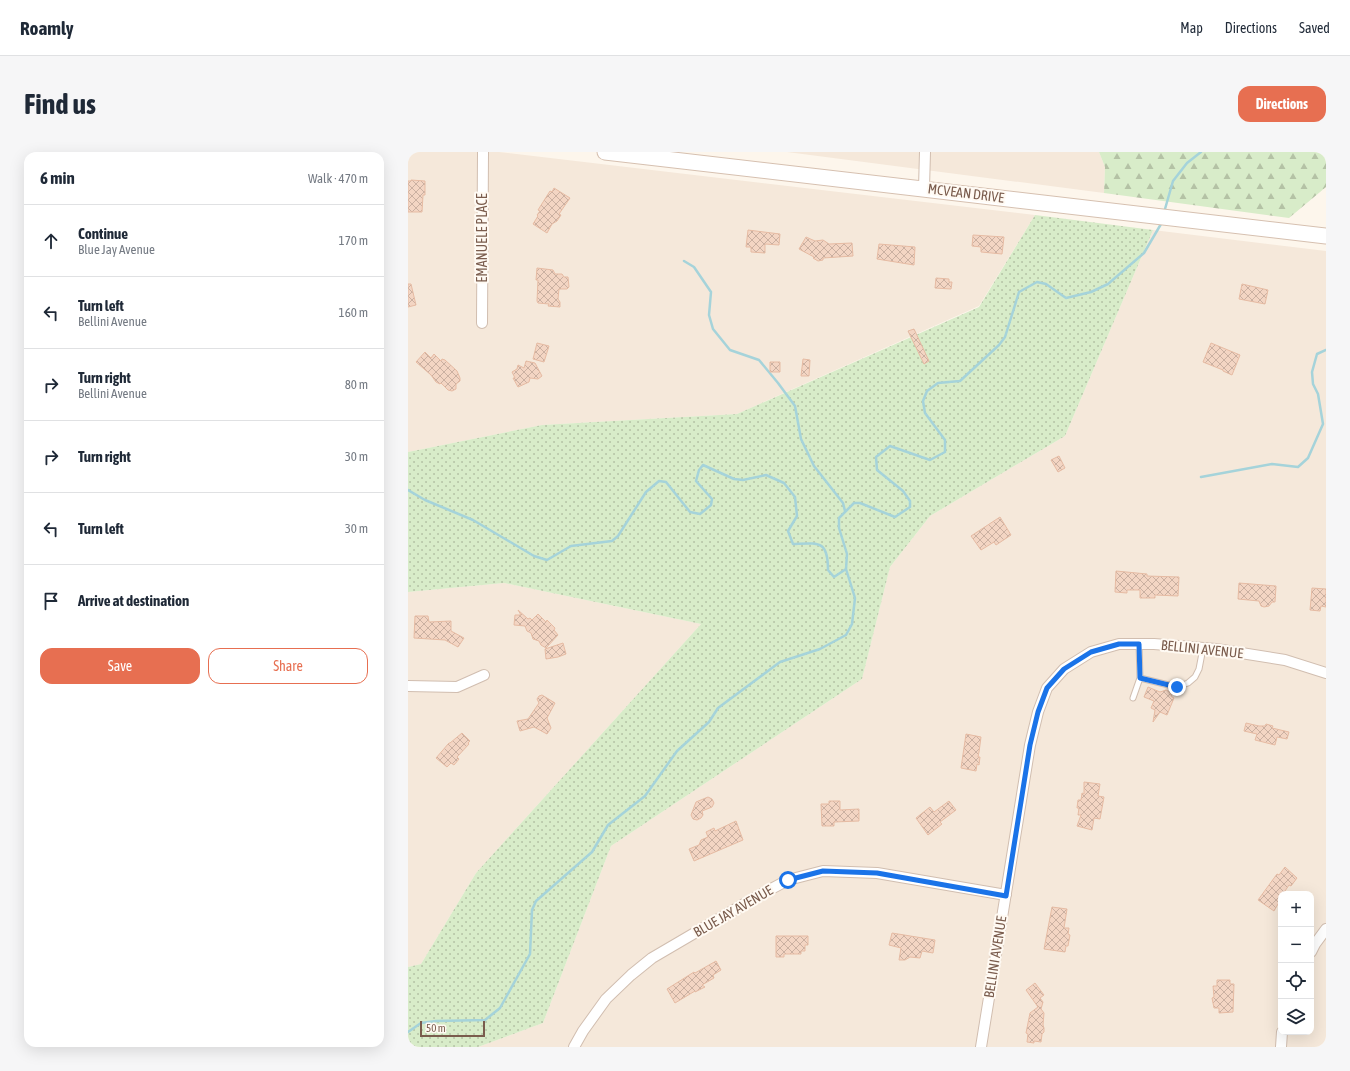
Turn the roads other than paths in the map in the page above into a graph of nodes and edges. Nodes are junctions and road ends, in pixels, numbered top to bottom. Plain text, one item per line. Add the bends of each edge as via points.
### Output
1 (483, 152) edge
2 (606, 152) edge
3 (925, 152) edge
4 (924, 188) junction
5 (1326, 236) edge
6 (482, 323) dead end
7 (1139, 644) junction
8 (1203, 648) junction
9 (1326, 673) edge
10 (484, 675) dead end
11 (1140, 678) junction
12 (408, 686) edge
13 (1133, 698) dead end
14 (1006, 896) junction
15 (1326, 929) edge
16 (1314, 946) edge
17 (1282, 1035) edge
18 (574, 1047) edge
19 (981, 1047) edge
20 (1281, 1047) edge

1 - 6 street, EMANUELE PLACE
2 - 4 main road, MCVEAN DRIVE
3 - 4 street
4 - 5 main road, MCVEAN DRIVE
7 - 8 street, BELLINI AVENUE
7 - 11 lane
7 - 14 street, BELLINI AVENUE via 1119,644 1091,652 1064,669 1047,688 1030,745
8 - 9 street, BELLINI AVENUE via 1285,660
8 - 11 lane via 1199,669 1195,678 1188,683 1177,687
10 - 12 street via 458,687
11 - 13 lane
14 - 18 street, BLUE JAY AVENUE via 877,873 823,871 788,880 652,958 606,999
14 - 19 street, BELLINI AVENUE
15 - 16 street
17 - 20 street

